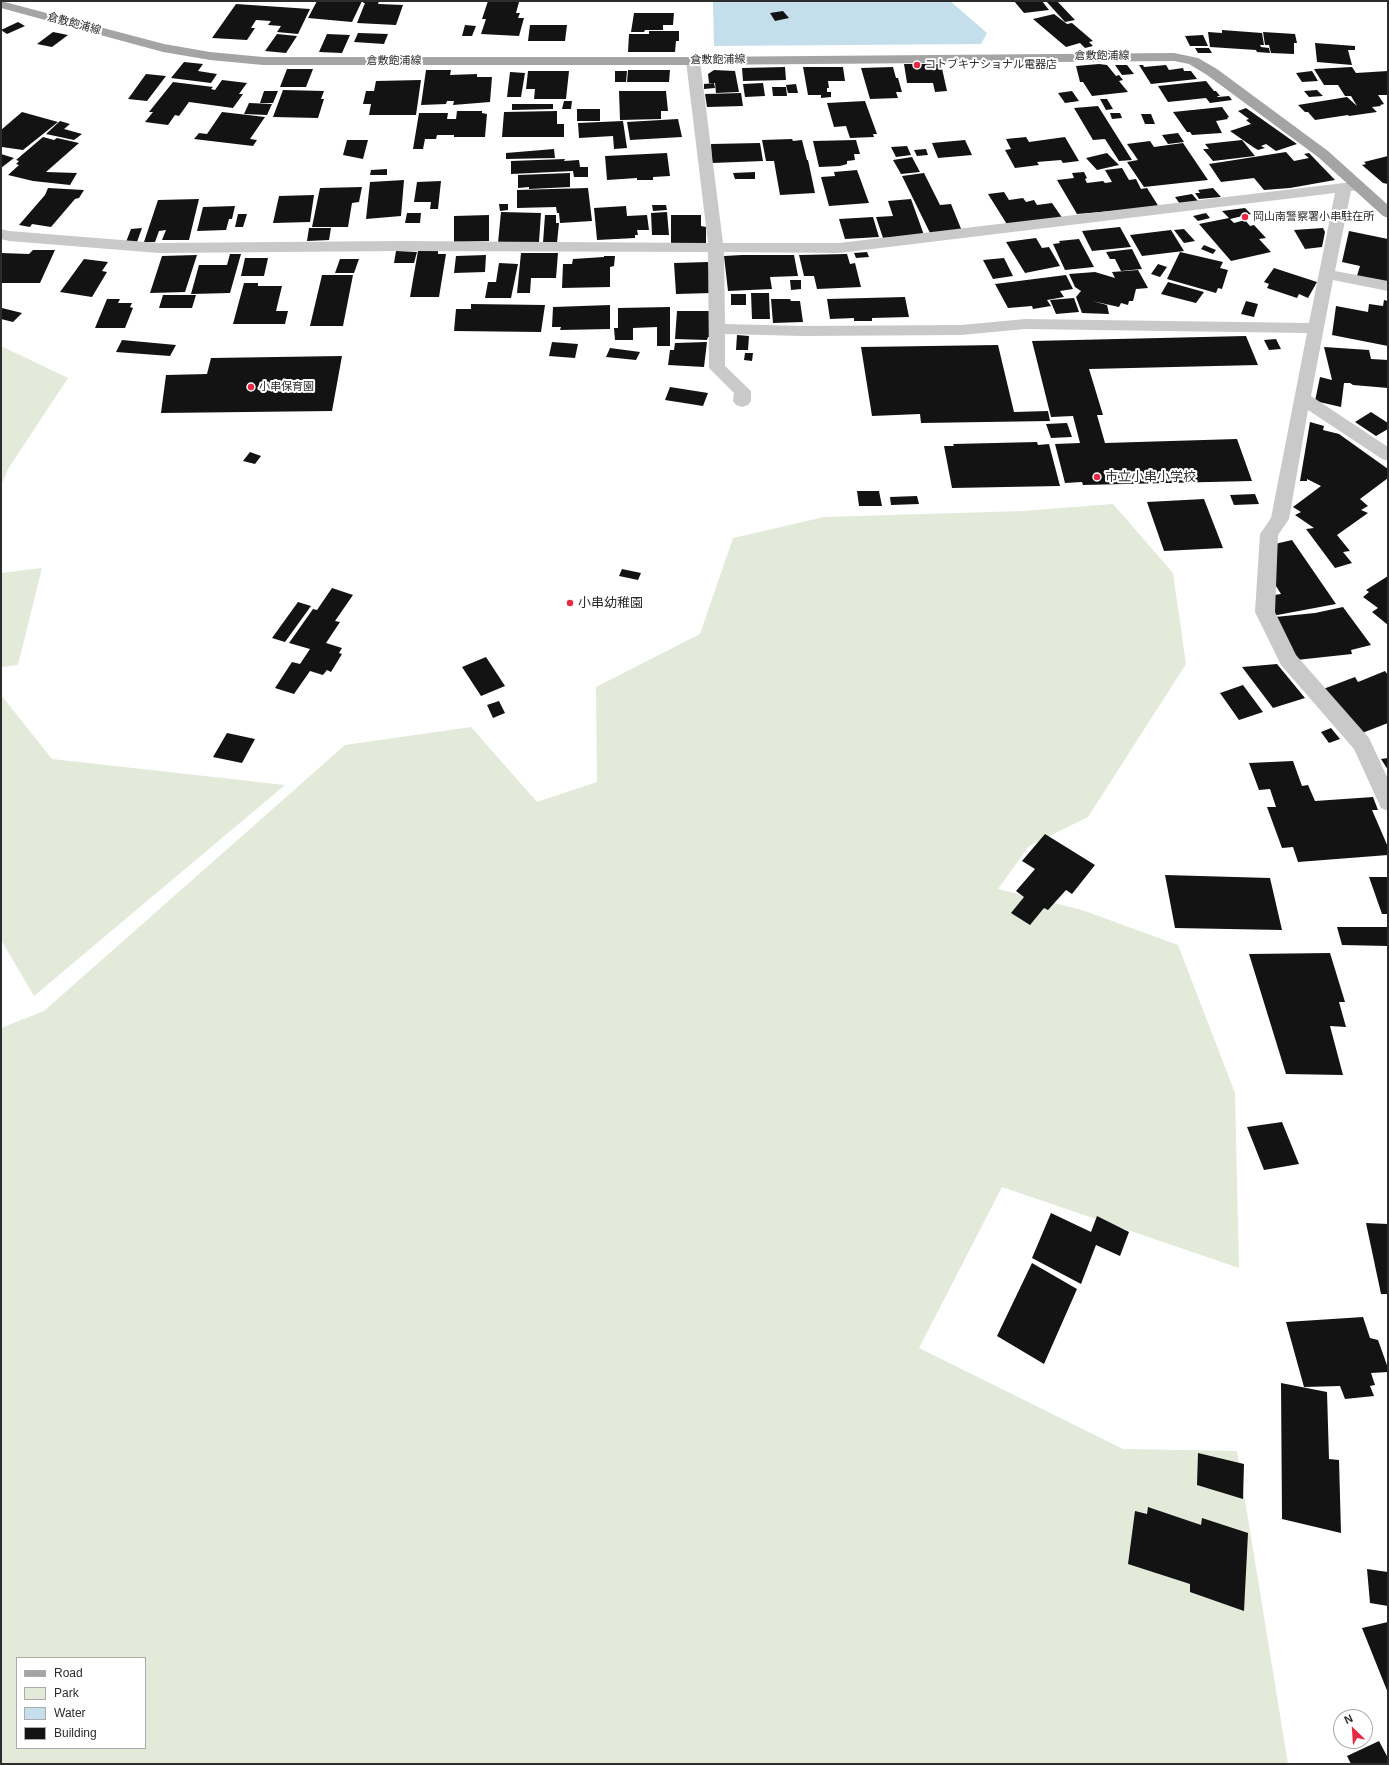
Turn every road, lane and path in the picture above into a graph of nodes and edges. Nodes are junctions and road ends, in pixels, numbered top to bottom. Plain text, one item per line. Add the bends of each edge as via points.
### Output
1 (1, 4) edge
2 (693, 61) junction
3 (1352, 186) junction
4 (1386, 209) edge
5 (1, 234) edge
6 (716, 247) junction
7 (1327, 274) junction
8 (1388, 286) edge
9 (1317, 328) junction
10 (717, 329) junction
11 (1302, 398) junction
12 (742, 401) dead end
13 (1388, 455) edge
14 (1388, 802) edge

1 - 2 main road, 倉敷飽浦線 via 163,48 263,61
2 - 3 main road, 倉敷飽浦線 via 1044,56 1174,57 1193,62 1212,72 1323,154
2 - 6 street
3 - 4 main road, 倉敷飽浦線
3 - 6 street via 839,248
3 - 7 street
5 - 6 street via 159,248
6 - 10 street
7 - 8 street
7 - 9 street
9 - 10 street via 1025,324 961,330
9 - 11 street
10 - 12 street via 718,368 743,391
11 - 13 street
11 - 14 street via 1280,519 1269,534 1266,612 1288,660 1362,744

